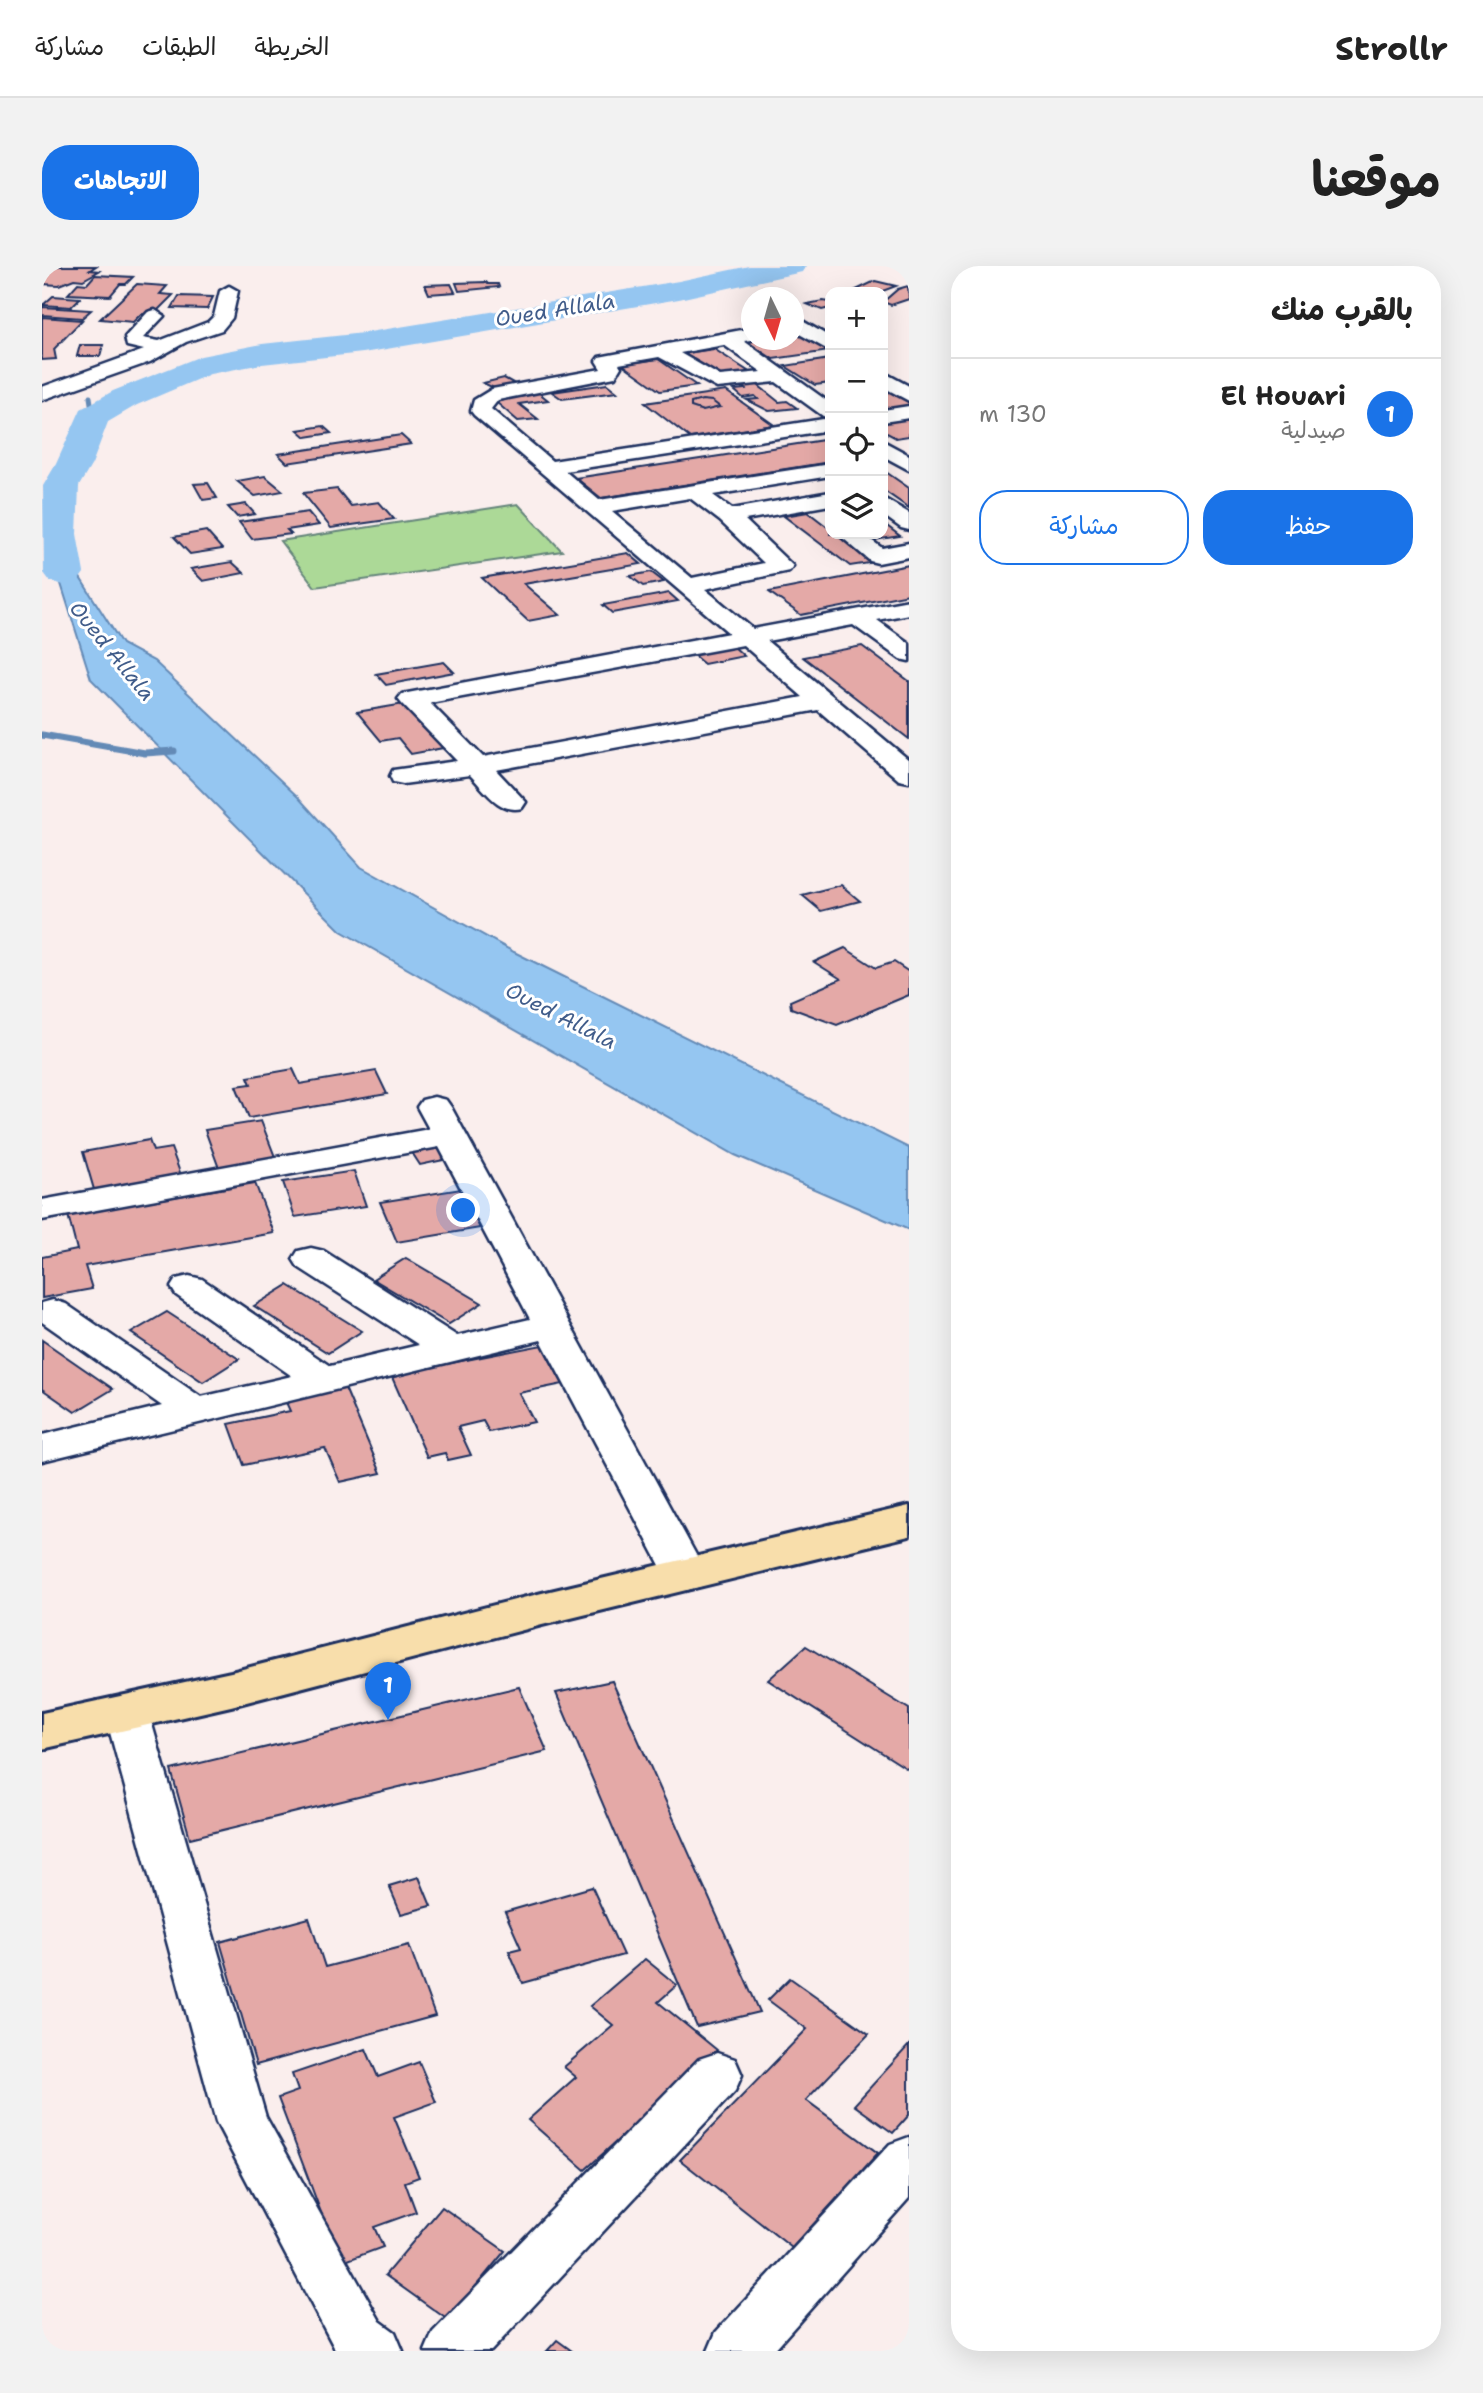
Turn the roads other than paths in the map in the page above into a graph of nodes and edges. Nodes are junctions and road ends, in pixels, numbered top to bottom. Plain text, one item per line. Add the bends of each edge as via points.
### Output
1 (229, 291) dead end
2 (155, 316) dead end
3 (804, 328) edge
4 (741, 336) edge
5 (727, 338) junction
6 (825, 342) edge
7 (164, 348) junction
8 (662, 351) junction
9 (780, 376) junction
10 (888, 382) edge
11 (825, 387) edge
12 (799, 390) junction
13 (42, 394) edge
14 (909, 395) edge
15 (825, 408) edge
16 (909, 412) edge
17 (888, 415) edge
18 (825, 425) edge
19 (888, 450) edge
20 (909, 464) edge
21 (546, 468) junction
22 (825, 471) edge
23 (694, 491) junction
24 (825, 500) edge
25 (807, 503) junction
26 (595, 507) junction
27 (888, 508) edge
28 (728, 516) junction
29 (825, 516) edge
30 (909, 523) edge
31 (856, 539) edge
32 (909, 551) edge
33 (685, 586) junction
34 (909, 607) edge
35 (857, 617) junction
36 (745, 636) junction
37 (909, 654) edge
38 (824, 701) junction
39 (477, 766) junction
40 (909, 774) edge
41 (403, 776) dead end
42 (512, 802) dead end
43 (42, 1210) edge
44 (311, 1259) dead end
45 (189, 1287) dead end
46 (53, 1312) dead end
47 (550, 1326) junction
48 (451, 1349) junction
49 (324, 1380) junction
50 (195, 1411) junction
51 (49, 1438) edge
52 (909, 1521) edge
53 (687, 1575) junction
54 (127, 1714) junction
55 (42, 1731) edge
56 (717, 2075) dead end
57 (909, 2161) edge
58 (375, 2351) edge
59 (453, 2351) edge
60 (736, 2351) edge

1 - 7 street via 223,318 215,326
2 - 7 street via 134,342
3 - 6 street
4 - 5 street
5 - 8 street
5 - 9 street
7 - 13 street
8 - 9 street via 717,382
8 - 21 street via 606,361 611,370 601,375 484,399 481,411
9 - 12 street
10 - 14 street
11 - 12 street
12 - 15 street
16 - 17 street
18 - 21 street
19 - 20 street
21 - 26 street
22 - 23 street
23 - 26 street
23 - 28 street
24 - 25 street
25 - 28 street
25 - 29 street
26 - 33 street
27 - 30 street
28 - 33 street via 781,566
31 - 32 street via 878,556
33 - 36 street
34 - 35 street
35 - 36 street
35 - 37 street
36 - 38 street
36 - 39 street via 411,699
38 - 39 street
38 - 40 street
39 - 41 street
39 - 42 street
43 - 47 street via 441,1121
44 - 48 street
45 - 49 street
46 - 50 street
47 - 48 street
47 - 53 street
48 - 49 street
49 - 50 street
50 - 51 street
52 - 53 main road
53 - 54 main road
54 - 55 main road
54 - 58 street via 242,2122 360,2340
56 - 59 street
57 - 60 street

